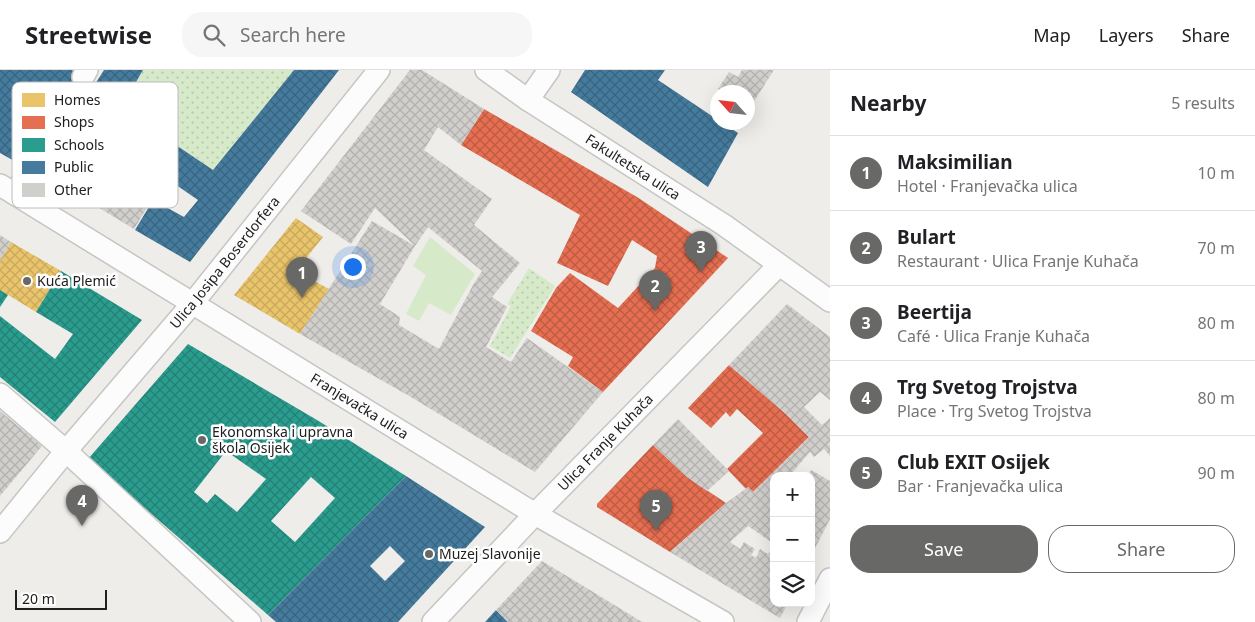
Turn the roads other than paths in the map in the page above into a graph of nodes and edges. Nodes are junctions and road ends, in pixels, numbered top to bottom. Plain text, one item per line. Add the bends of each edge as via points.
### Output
1 (379, 70) edge
2 (486, 70) edge
3 (549, 70) edge
4 (528, 100) junction
5 (38, 208) edge
6 (780, 265) junction
7 (830, 301) edge
8 (192, 304) junction
9 (0, 394) edge
10 (66, 451) junction
11 (535, 514) junction
12 (0, 532) edge
13 (830, 579) edge
14 (250, 622) edge
15 (433, 622) edge
16 (722, 622) edge
17 (808, 622) edge

1 - 8 street, Ulica Josipa Boserdorfera
2 - 4 street, Fakultetska ulica
3 - 4 street
4 - 6 street, Fakultetska ulica via 724,225
5 - 8 street, Franjevačka ulica
6 - 7 street, Fakultetska ulica
6 - 11 street, Ulica Franje Kuhača
8 - 10 street, Ulica Josipa Boserdorfera
8 - 11 street, Franjevačka ulica
9 - 10 street
10 - 12 street, Ulica Josipa Boserdorfera
10 - 14 street
11 - 15 street, Ulica Franje Kuhača
11 - 16 street, Franjevačka ulica
13 - 17 street

